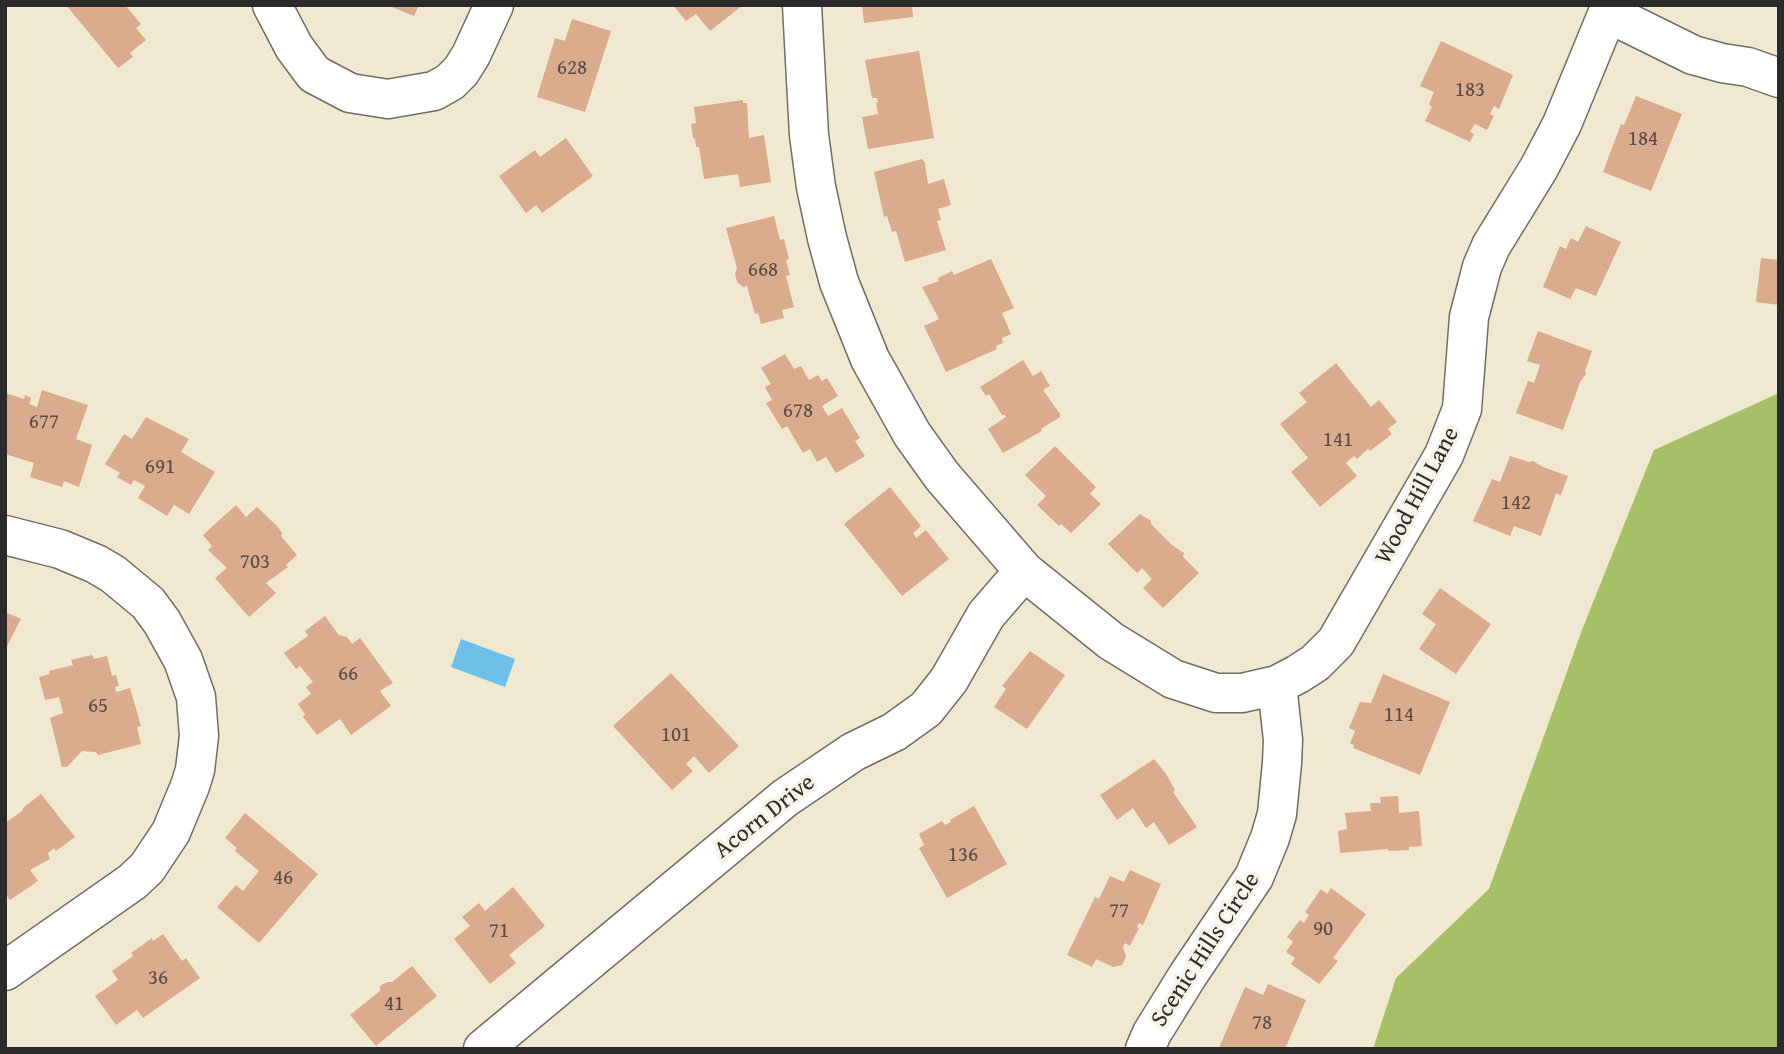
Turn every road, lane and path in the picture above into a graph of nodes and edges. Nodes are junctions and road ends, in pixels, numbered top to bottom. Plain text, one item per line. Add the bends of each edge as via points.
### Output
1 (271, 5) edge
2 (494, 5) edge
3 (802, 5) edge
4 (1609, 9) edge
5 (1779, 78) edge
6 (5, 535) edge
7 (1024, 571) junction
8 (1277, 685) junction
9 (5, 971) edge
10 (483, 1049) edge
11 (1145, 1049) edge

1 - 2 street via 314,74 350,93 388,99 433,91 450,82 471,55
3 - 7 street, Wood Hill Lane via 816,187 854,322 912,434 942,477
4 - 5 street via 1693,55
4 - 8 street, Wood Hill Lane via 1562,124 1482,267 1469,317 1462,409 1452,439 1336,642 1315,663
6 - 9 street via 96,564 148,603 173,641 190,680 199,736 190,786 171,832 148,868
7 - 8 street, Wood Hill Lane via 1111,641 1173,679 1216,693
7 - 10 street, Acorn Drive via 986,615 949,680 926,709 785,798
8 - 11 street, Scenic Hills Circle via 1283,740 1281,788 1263,859

